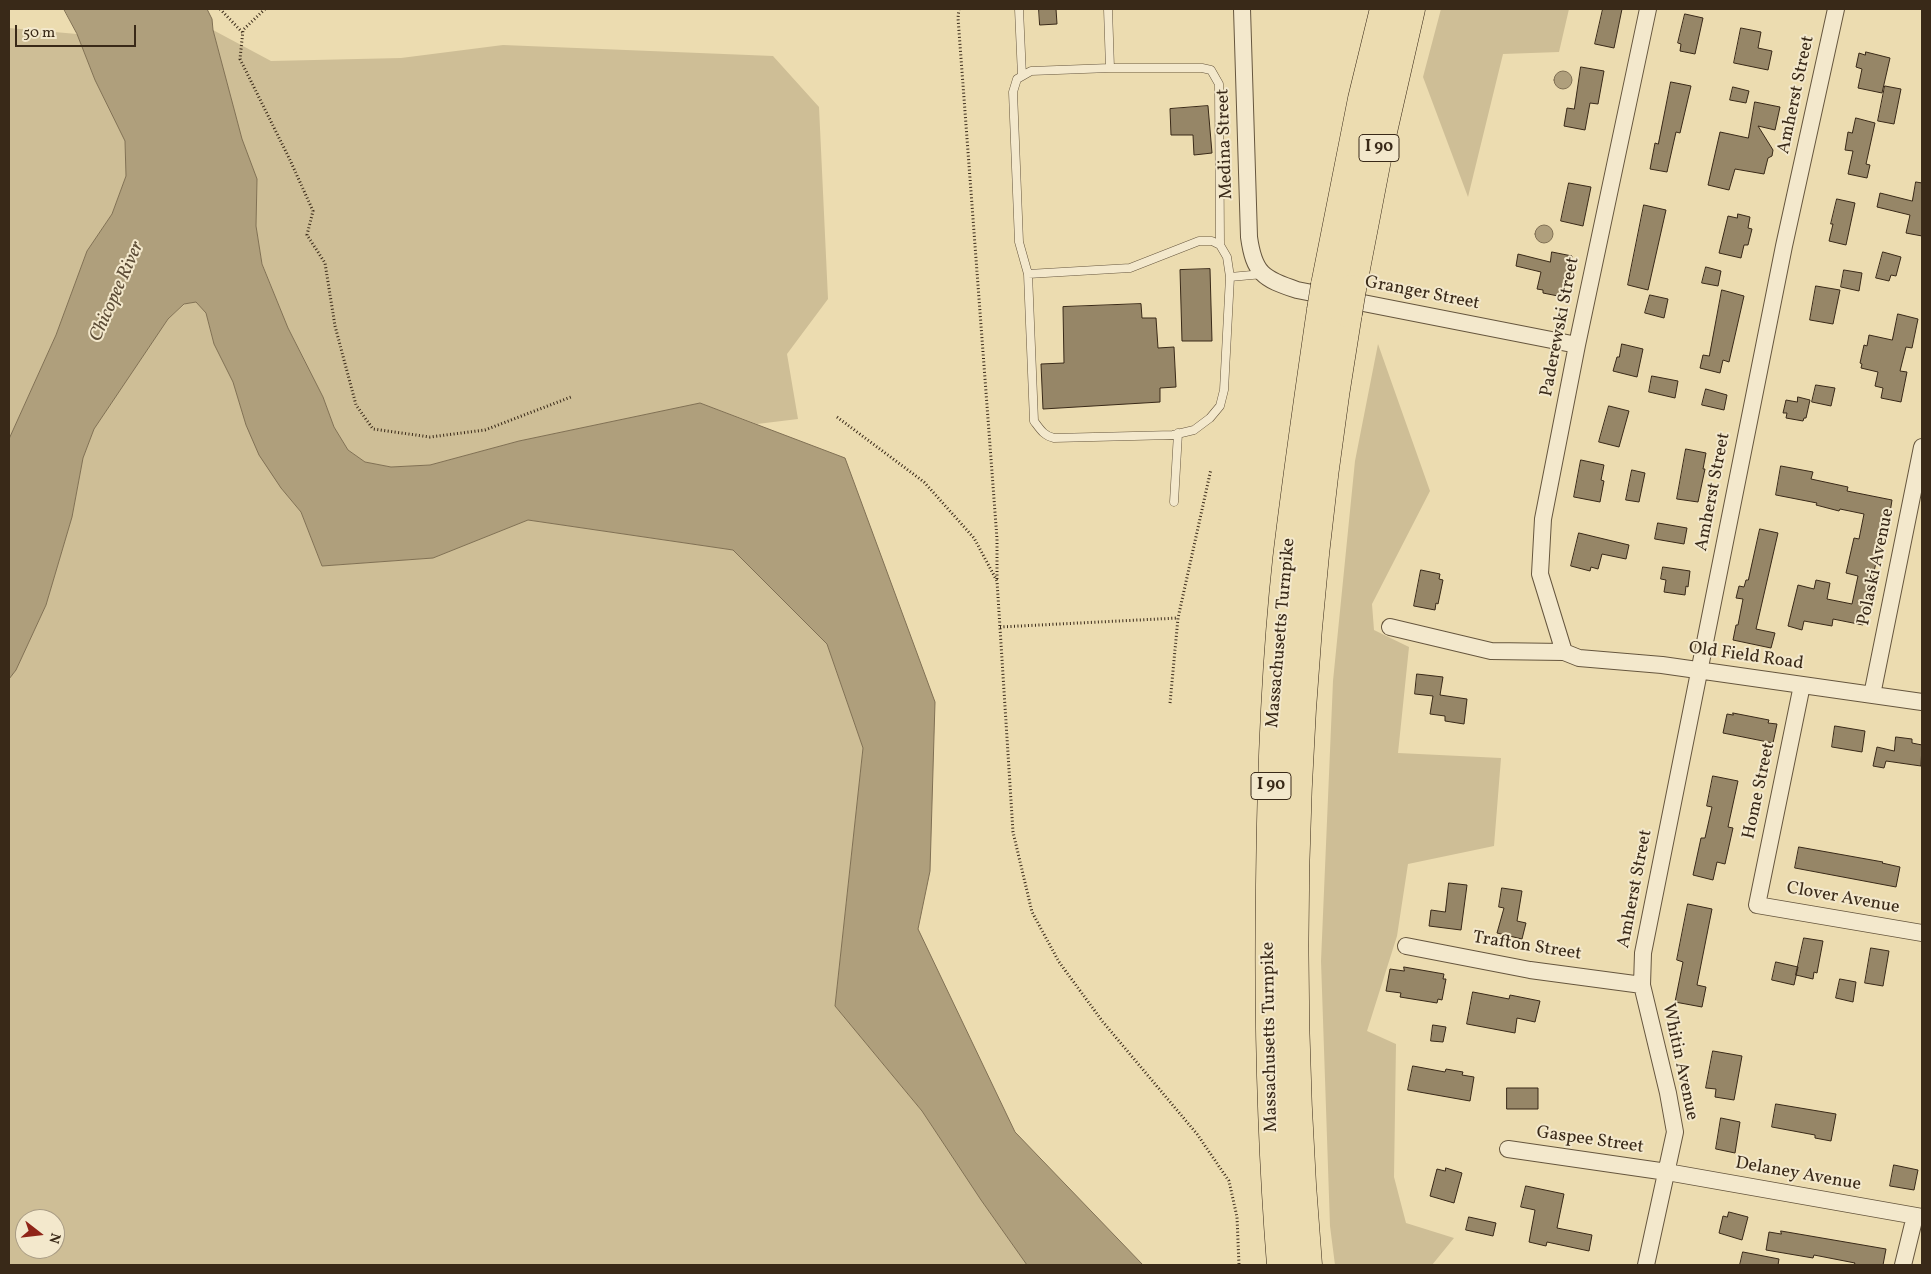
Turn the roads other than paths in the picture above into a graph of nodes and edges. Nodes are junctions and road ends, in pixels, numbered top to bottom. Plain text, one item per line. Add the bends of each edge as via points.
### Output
1 (1019, 9) edge
2 (1108, 9) edge
3 (1242, 9) edge
4 (1384, 9) edge
5 (1411, 9) edge
6 (1648, 9) edge
7 (1836, 9) edge
8 (1110, 68) junction
9 (1022, 76) junction
10 (1220, 245) junction
11 (1028, 274) junction
12 (1263, 274) junction
13 (1230, 277) junction
14 (1577, 345) junction
15 (1178, 433) junction
16 (1922, 447) edge
17 (1174, 502) dead end
18 (1390, 627) dead end
19 (1564, 652) junction
20 (1700, 670) junction
21 (1802, 685) junction
22 (1872, 695) junction
23 (1922, 702) edge
24 (1757, 905) joint
25 (1922, 933) edge
26 (1406, 946) dead end
27 (1642, 985) junction
28 (1508, 1149) dead end
29 (1667, 1172) junction
30 (1919, 1216) edge
31 (1281, 1265) edge
32 (1308, 1265) edge
33 (1646, 1265) edge
34 (1903, 1265) edge

1 - 9 lane
2 - 8 lane
3 - 12 street, Medina Street via 1249,237 1255,263
4 - 31 highway, Massachusetts Turnpike / I 90 via 1362,99 1323,297 1287,560 1271,804 1268,1011
5 - 32 highway, Massachusetts Turnpike / I 90 via 1379,149 1350,301 1330,431 1309,627 1299,781 1296,932 1296,1036
6 - 14 street, Paderewski Street
7 - 20 street, Amherst Street via 1784,246
8 - 9 lane via 1031,71
8 - 10 lane via 1211,70 1218,84
9 - 11 lane via 1017,79 1014,102 1019,242
10 - 11 lane via 1199,241 1130,268
10 - 13 lane via 1227,257
11 - 15 lane via 1034,421 1043,433 1054,438
12 - 13 lane
12 - 14 street, Granger Street via 1297,290
13 - 15 lane via 1224,390 1220,406 1194,430
14 - 19 street, Paderewski Street via 1543,519 1540,574
15 - 17 lane
16 - 22 street, Polaski Avenue
18 - 19 street, Old Field Road via 1491,651
19 - 20 street, Old Field Road via 1580,658
20 - 21 street, Old Field Road
20 - 27 street, Amherst Street via 1643,953
21 - 22 street, Old Field Road
21 - 24 street, Home Street
22 - 23 street, Old Field Road
24 - 25 street, Clover Avenue
26 - 27 street, Trafton Street via 1530,970
27 - 29 street, Whitin Avenue via 1675,1132
28 - 29 street, Gaspee Street
29 - 30 street, Delaney Avenue
29 - 33 street, Whitin Avenue
30 - 34 street

